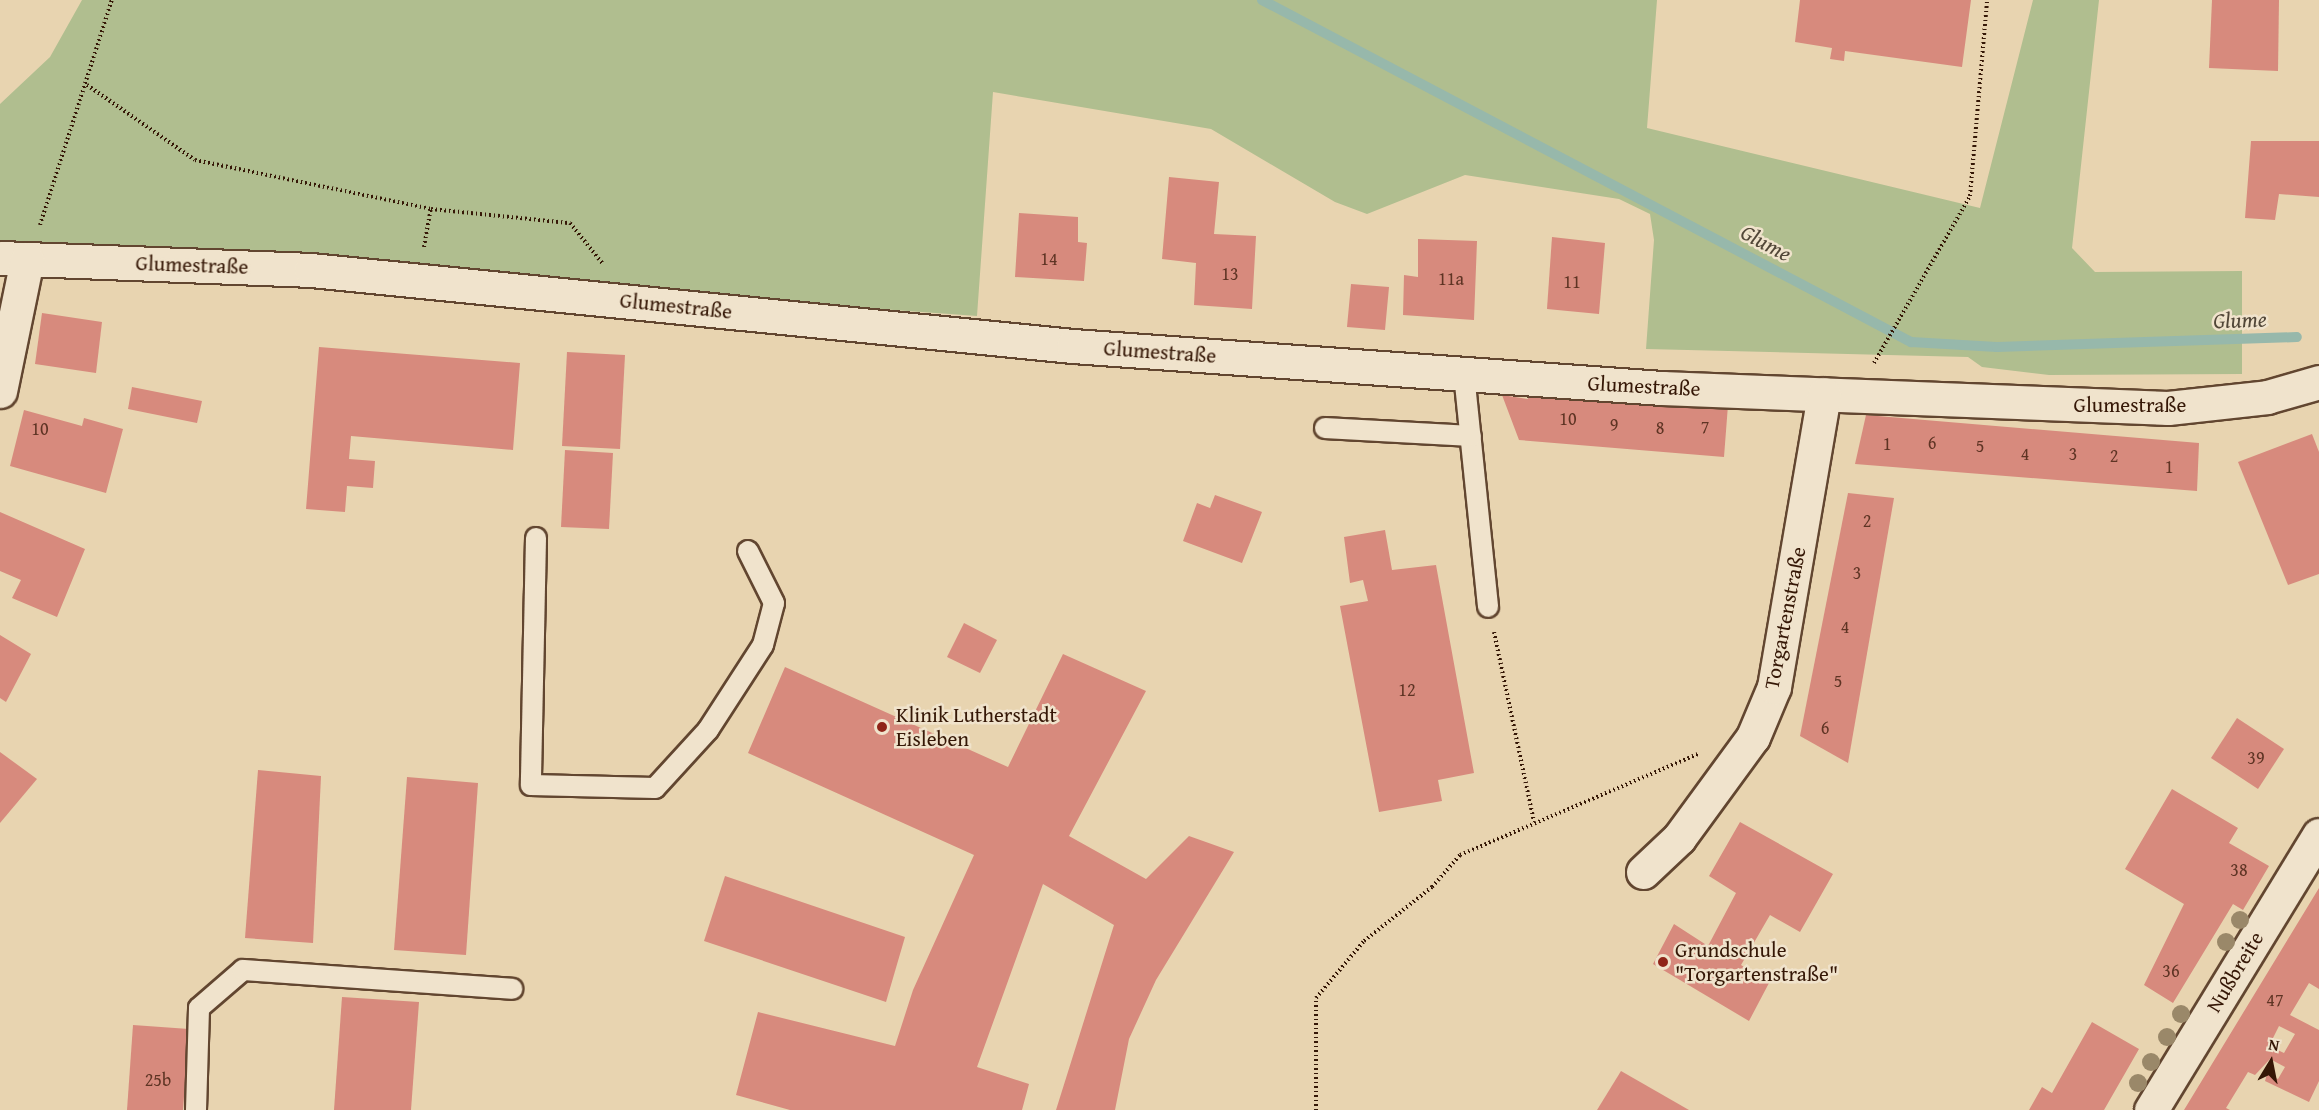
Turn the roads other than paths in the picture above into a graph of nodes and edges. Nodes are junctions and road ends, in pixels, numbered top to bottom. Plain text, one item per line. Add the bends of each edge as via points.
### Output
1 (14, 259) edge
2 (1464, 374) junction
3 (2319, 382) edge
4 (0, 392) edge
5 (1824, 394) junction
6 (1325, 428) dead end
7 (1471, 436) junction
8 (536, 538) dead end
9 (748, 551) dead end
10 (1488, 607) road end
11 (2319, 835) edge
12 (1643, 872) dead end
13 (512, 989) dead end
14 (196, 1110) edge
15 (2151, 1110) edge

1 - 2 street, Glumestraße via 311,270 1073,346
1 - 4 street
2 - 5 street, Glumestraße
2 - 7 lane
3 - 5 street, Glumestraße via 2267,397 2168,408
5 - 12 street, Torgartenstraße via 1774,687 1753,737 1679,838
6 - 7 lane
7 - 10 lane
8 - 9 lane via 531,784 655,788 708,730 763,645 774,603
11 - 15 street, Nußbreite
13 - 14 lane via 243,970 199,1008

